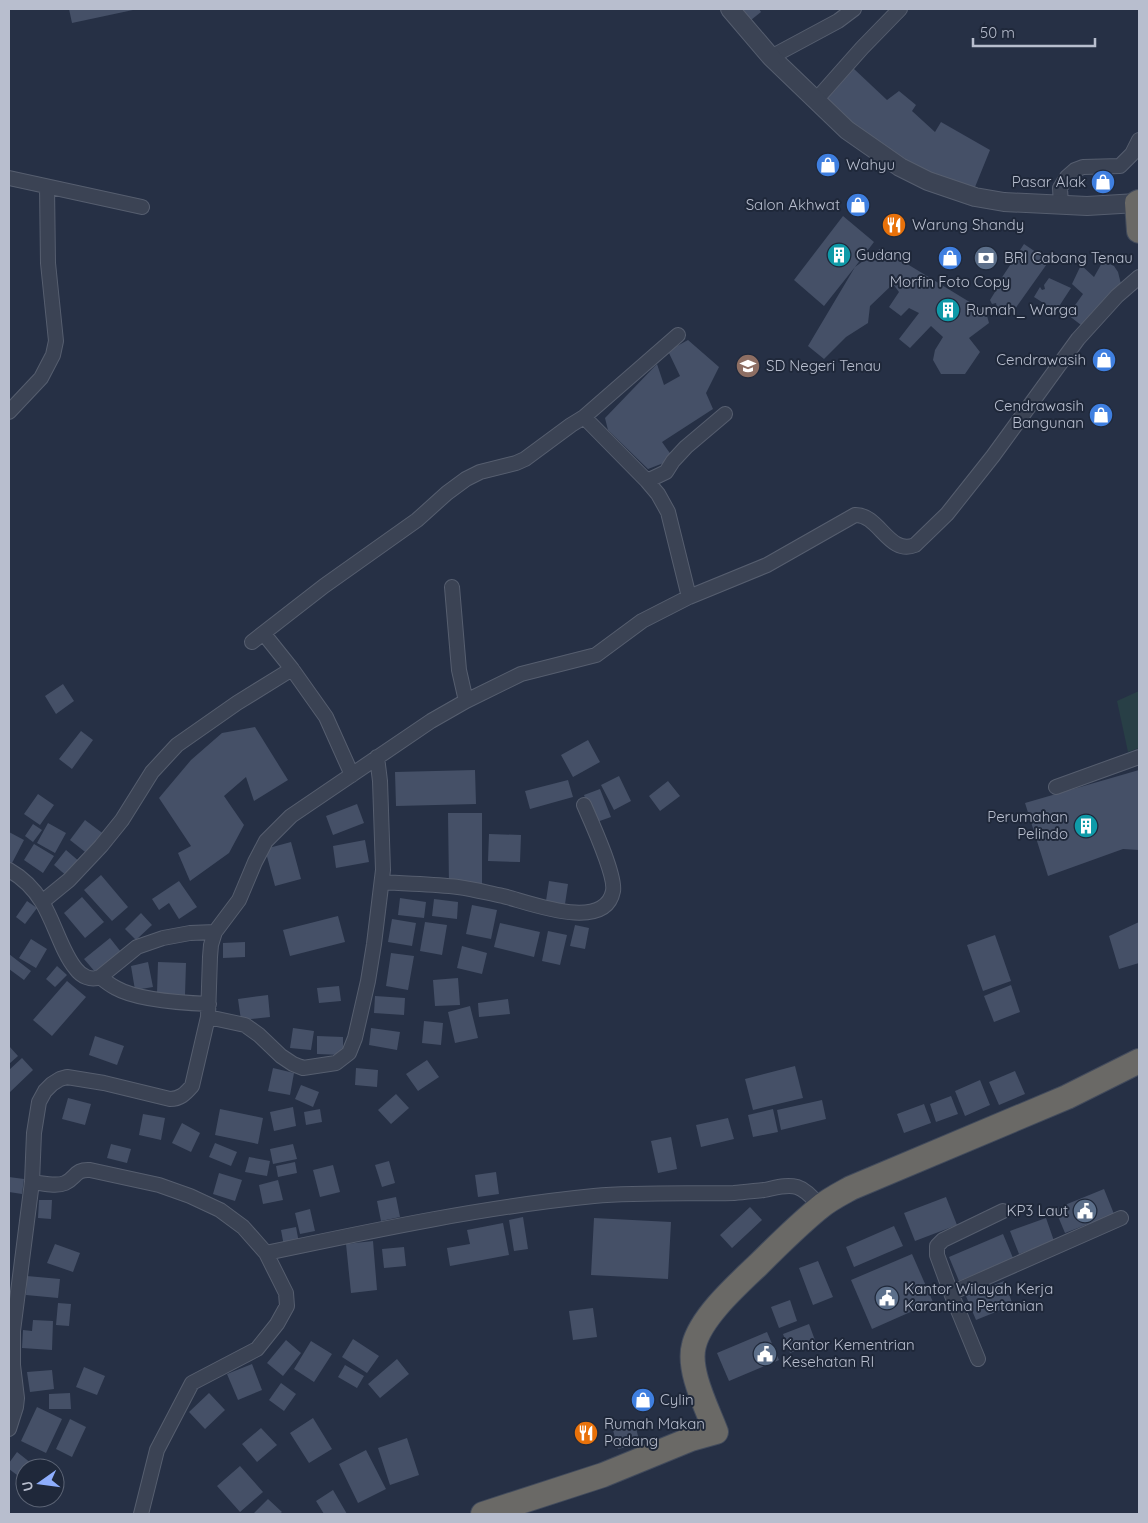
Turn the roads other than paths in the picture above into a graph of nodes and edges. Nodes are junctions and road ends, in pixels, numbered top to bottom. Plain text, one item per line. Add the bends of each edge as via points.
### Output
1 (730, 9) edge
2 (854, 9) edge
3 (900, 9) edge
4 (771, 57) junction
5 (816, 100) junction
6 (1139, 140) edge
7 (9, 178) edge
8 (47, 187) junction
9 (1138, 203) edge
10 (1061, 205) junction
11 (142, 207) dead end
12 (1139, 230) edge
13 (1139, 277) edge
14 (678, 335) dead end
15 (9, 412) edge
16 (725, 414) dead end
17 (584, 417) junction
18 (647, 481) junction
19 (452, 587) dead end
20 (689, 597) junction
21 (264, 634) junction
22 (252, 642) dead end
23 (292, 669) junction
24 (466, 701) junction
25 (377, 757) junction
26 (1139, 757) edge
27 (352, 775) junction
28 (1056, 787) dead end
29 (584, 805) dead end
30 (9, 870) edge
31 (382, 882) junction
32 (42, 902) junction
33 (215, 932) junction
34 (100, 977) junction
35 (209, 1011) junction
36 (1139, 1061) edge
37 (32, 1182) junction
38 (820, 1206) junction
39 (1003, 1211) dead end
40 (1121, 1218) dead end
41 (266, 1253) junction
42 (951, 1293) junction
43 (978, 1359) dead end
44 (13, 1397) edge
45 (9, 1429) edge
46 (142, 1514) edge
47 (483, 1514) edge

1 - 4 street
2 - 4 street via 838,22
3 - 5 street
4 - 5 street
5 - 10 street via 847,130 900,167 928,181 1004,202
6 - 10 street via 1132,154 1120,166 1075,170 1060,188
7 - 8 street
8 - 11 street
8 - 15 street via 48,263 56,341 42,378
9 - 10 street
9 - 12 highway
13 - 20 street via 1078,339 993,456 947,514 915,545 908,548 898,545 872,522 855,515 767,564
14 - 17 street
16 - 18 street via 686,447 666,472
17 - 18 street
17 - 21 street via 525,459 466,479 417,520 324,586
18 - 20 street via 668,512
19 - 24 street via 459,670
20 - 24 street via 642,621 596,655 521,674
21 - 22 street
21 - 23 street
23 - 27 street via 326,717
23 - 32 street via 177,745 152,772 122,820 101,846 69,880
24 - 25 street
25 - 27 street
25 - 31 street
26 - 28 street
27 - 33 street via 292,816 266,841 239,900
29 - 31 street via 604,852 614,888 610,900 602,907 581,913 564,912 458,887
30 - 32 street via 29,884
31 - 35 street via 368,981 355,1038 350,1053 344,1058 336,1063 303,1068 281,1056 245,1025
32 - 34 street via 76,969 89,978
33 - 34 street via 163,938 137,947
33 - 35 street via 210,957
34 - 35 street via 116,989 139,996 192,1003
35 - 37 street via 192,1086 177,1099 77,1078 67,1077 52,1084 39,1102
36 - 38 highway via 1067,1097 851,1188
37 - 41 street via 60,1185 68,1182 78,1171 90,1170 159,1185 220,1210 243,1227
37 - 44 street via 13,1331
38 - 41 street via 806,1192 788,1186 736,1193 594,1196 387,1227
38 - 47 highway via 740,1282 699,1331 693,1346 697,1385 716,1432 603,1475
39 - 42 street via 937,1246 937,1255
40 - 42 street
41 - 46 street via 286,1293 288,1306 256,1349 192,1383 157,1450
42 - 43 street
44 - 45 street via 16,1407

